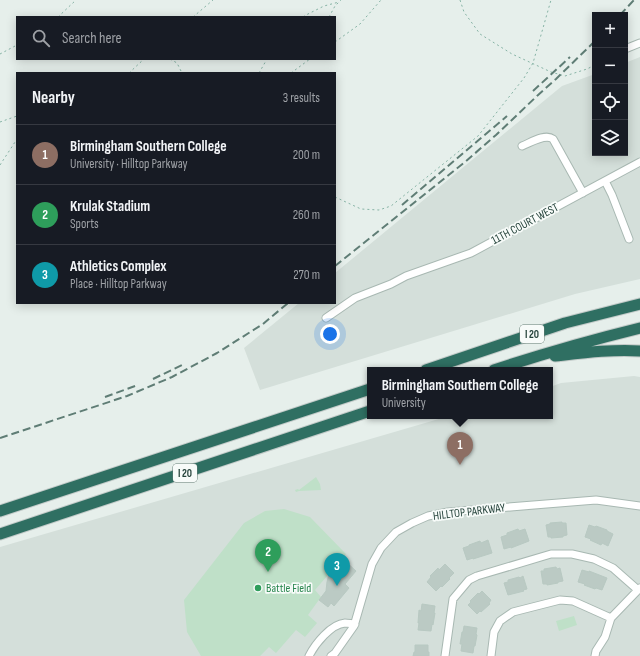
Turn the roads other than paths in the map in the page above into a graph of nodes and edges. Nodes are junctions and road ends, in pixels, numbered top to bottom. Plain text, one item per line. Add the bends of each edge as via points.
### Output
1 (640, 43) edge
2 (628, 48) edge
3 (522, 146) dead end
4 (640, 162) edge
5 (605, 181) junction
6 (583, 193) junction
7 (629, 239) dead end
8 (640, 304) edge
9 (326, 318) dead end
10 (640, 328) edge
11 (640, 352) edge
12 (527, 359) junction
13 (435, 367) edge
14 (503, 367) edge
15 (367, 390) edge
16 (367, 412) edge
17 (640, 506) edge
18 (0, 511) edge
19 (0, 534) edge
20 (639, 588) edge
21 (611, 618) junction
22 (355, 624) junction
23 (335, 655) edge
24 (309, 656) edge
25 (445, 656) edge
26 (491, 656) edge
27 (595, 656) edge

1 - 2 street
3 - 6 street via 545,136 553,138
4 - 5 street, 11TH COURT WEST
5 - 6 street, 11TH COURT WEST
5 - 7 street
6 - 9 street, 11TH COURT WEST via 471,253 406,276 355,298
8 - 13 highway, I 20 via 565,323
10 - 12 highway, I 20
11 - 12 highway via 591,352
12 - 14 highway, I 20
15 - 18 highway, I 20
16 - 19 highway, I 20
17 - 22 street, HILLTOP PARKWAY via 596,500 448,512 412,522 396,532 381,548 372,564
20 - 21 street
20 - 25 street via 612,568 594,559 572,554 551,554 477,576 468,580 453,599
21 - 26 street via 573,601 560,600 513,612 500,621 494,632
21 - 27 street
22 - 23 street, HILLTOP PARKWAY
22 - 24 street via 345,623 334,627 321,638

